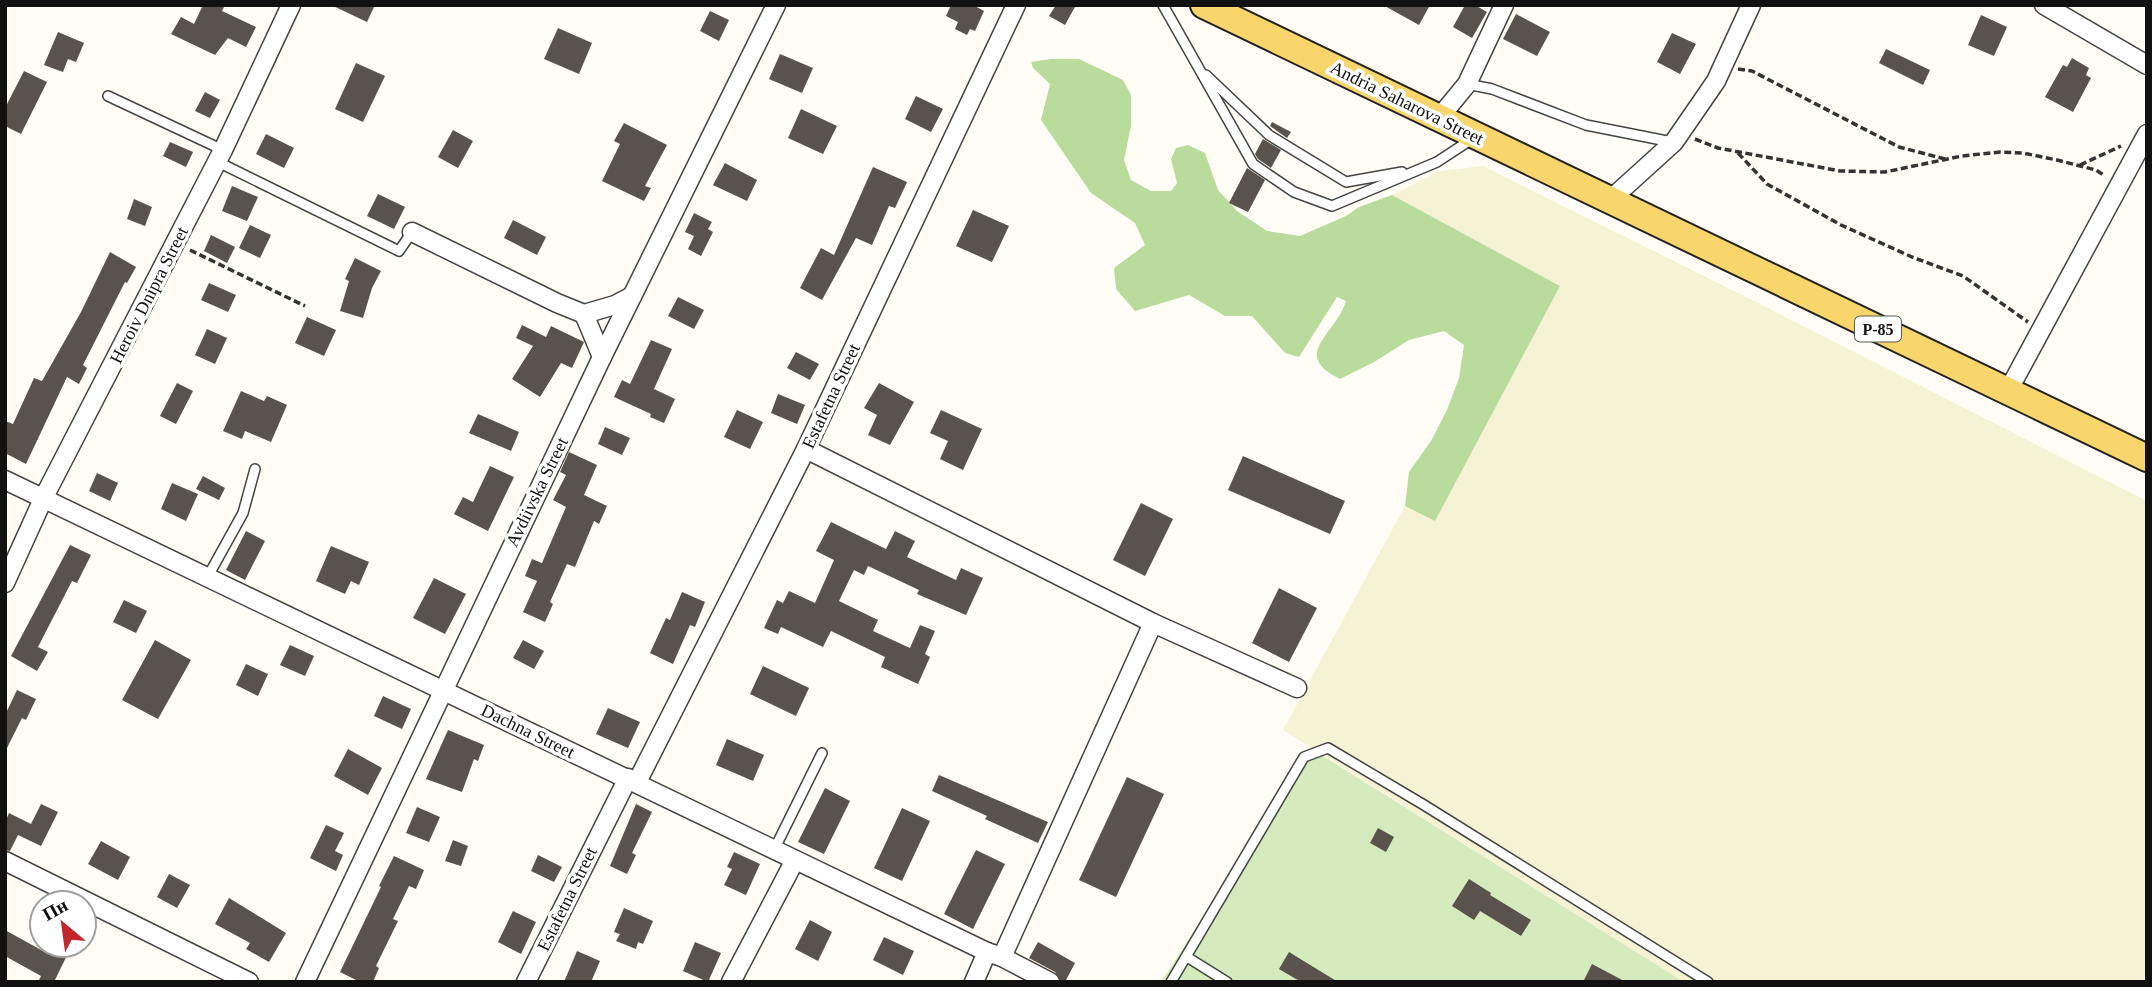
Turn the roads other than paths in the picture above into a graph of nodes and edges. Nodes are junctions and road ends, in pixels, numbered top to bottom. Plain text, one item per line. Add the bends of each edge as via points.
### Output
1 (291, 5) edge
2 (776, 5) edge
3 (1016, 5) edge
4 (1163, 5) edge
5 (1204, 5) edge
6 (1504, 5) edge
7 (1752, 5) edge
8 (2044, 5) edge
9 (1236, 12) edge
10 (2147, 65) edge
11 (1199, 68) junction
12 (1466, 84) junction
13 (108, 96) dead end
14 (1439, 118) junction
15 (2147, 134) edge
16 (1476, 136) junction
17 (1677, 138) junction
18 (220, 156) junction
19 (1437, 162) junction
20 (1610, 200) junction
21 (412, 232) joint
22 (632, 296) junction
23 (584, 314) junction
24 (602, 357) junction
25 (2008, 391) junction
26 (806, 449) junction
27 (2147, 458) edge
28 (256, 469) dead end
29 (5, 480) edge
30 (44, 497) junction
31 (207, 578) junction
32 (5, 583) edge
33 (1153, 623) junction
34 (443, 688) junction
35 (1297, 688) dead end
36 (822, 753) dead end
37 (632, 780) junction
38 (774, 850) junction
39 (5, 860) edge
40 (795, 860) junction
41 (995, 954) junction
42 (1187, 957) junction
43 (249, 982) edge
44 (305, 982) edge
45 (526, 982) edge
46 (731, 982) edge
47 (974, 982) edge
48 (1050, 982) edge
49 (1171, 982) edge
50 (1227, 982) edge
51 (1708, 982) edge

1 - 18 street, Heroiv Dnipra Street
2 - 22 street, Avdiivska Street
3 - 26 street, Estafetna Street
4 - 11 lane
5 - 9 main road, Andria Saharova Street / Р-85
6 - 12 street
7 - 17 street via 1716,81
8 - 10 street
9 - 14 main road, Andria Saharova Street / Р-85
11 - 19 lane via 1269,135 1346,183
11 - 19 lane via 1253,164 1294,192 1332,206
12 - 14 street
12 - 17 lane via 1492,89 1587,125
13 - 18 lane
14 - 16 main road, Andria Saharova Street / Р-85
15 - 25 street
16 - 19 lane
16 - 20 main road, Andria Saharova Street / Р-85
17 - 20 street
18 - 21 lane via 399,251
18 - 30 street, Heroiv Dnipra Street
20 - 25 main road, Р-85
21 - 23 street
22 - 23 street
22 - 24 street, Avdiivska Street
23 - 24 street
24 - 34 street, Avdiivska Street
25 - 27 main road, Р-85
26 - 33 street
26 - 37 street, Estafetna Street
28 - 31 lane via 243,513
29 - 30 street, Dachna Street
30 - 31 street, Dachna Street
30 - 32 street, Heroiv Dnipra Street
31 - 34 street, Dachna Street
33 - 35 street
33 - 41 street
34 - 37 street, Dachna Street
34 - 44 street, Avdiivska Street
36 - 38 lane
37 - 38 street, Dachna Street
37 - 45 street, Estafetna Street
38 - 40 street, Dachna Street
39 - 43 street
40 - 41 street, Dachna Street
40 - 46 street
41 - 47 street
41 - 48 street, Dachna Street
42 - 49 lane
42 - 50 lane
42 - 51 lane via 1304,757 1328,748

